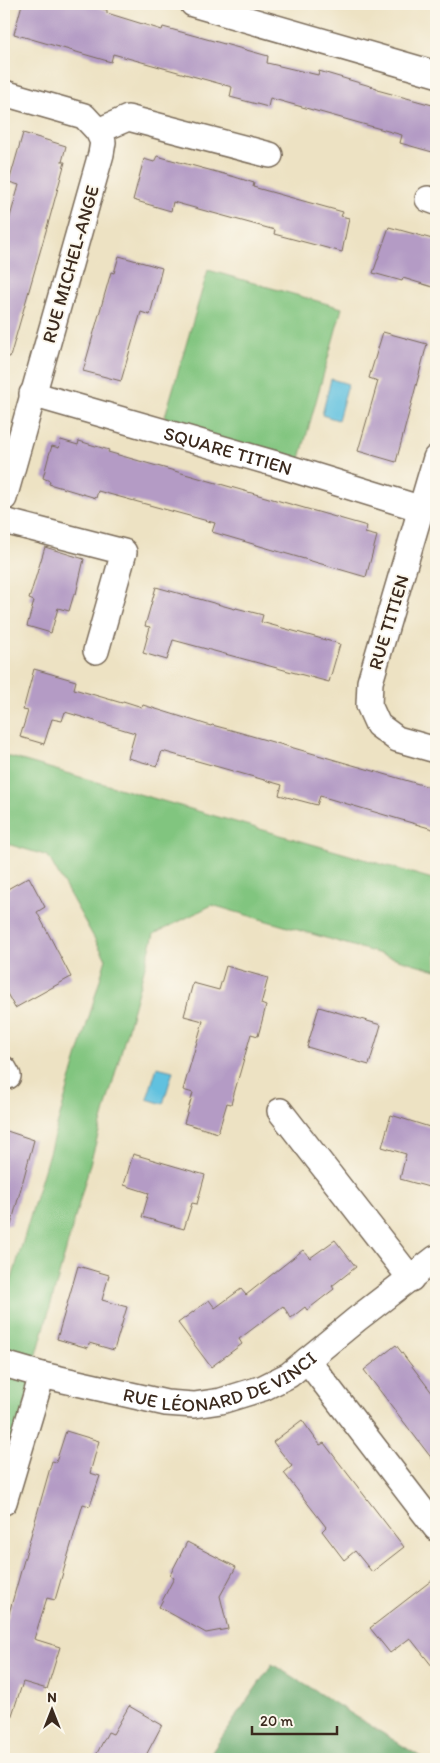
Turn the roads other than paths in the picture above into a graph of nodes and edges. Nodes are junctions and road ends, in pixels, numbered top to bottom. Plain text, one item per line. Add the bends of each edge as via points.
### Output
1 (193, 4) edge
2 (436, 74) edge
3 (4, 93) edge
4 (98, 131) junction
5 (270, 155) dead end
6 (32, 394) junction
7 (436, 458) edge
8 (8, 462) edge
9 (4, 498) edge
10 (422, 509) junction
11 (4, 521) edge
12 (96, 651) dead end
13 (436, 750) edge
14 (280, 1111) dead end
15 (436, 1258) edge
16 (411, 1279) junction
17 (307, 1360) junction
18 (4, 1364) edge
19 (42, 1375) junction
20 (4, 1502) edge
21 (436, 1528) edge

1 - 2 street
3 - 4 street via 84,116
4 - 5 street via 128,118
4 - 6 street, RUE MICHEL-ANGE via 103,142 101,154
6 - 8 street, RUE MICHEL-ANGE
6 - 10 street, SQUARE TITIEN
7 - 10 street, RUE TITIEN
8 - 9 street, RUE MICHEL-ANGE
10 - 13 street, RUE TITIEN via 370,682 369,705 378,725 397,739
11 - 12 street via 124,552
14 - 16 street
15 - 16 street, RUE LÉONARD DE VINCI
16 - 17 street, RUE LÉONARD DE VINCI
17 - 19 street, RUE LÉONARD DE VINCI via 289,1375 263,1388 194,1405 166,1403
17 - 21 street
18 - 19 street, RUE LÉONARD DE VINCI
19 - 20 street

